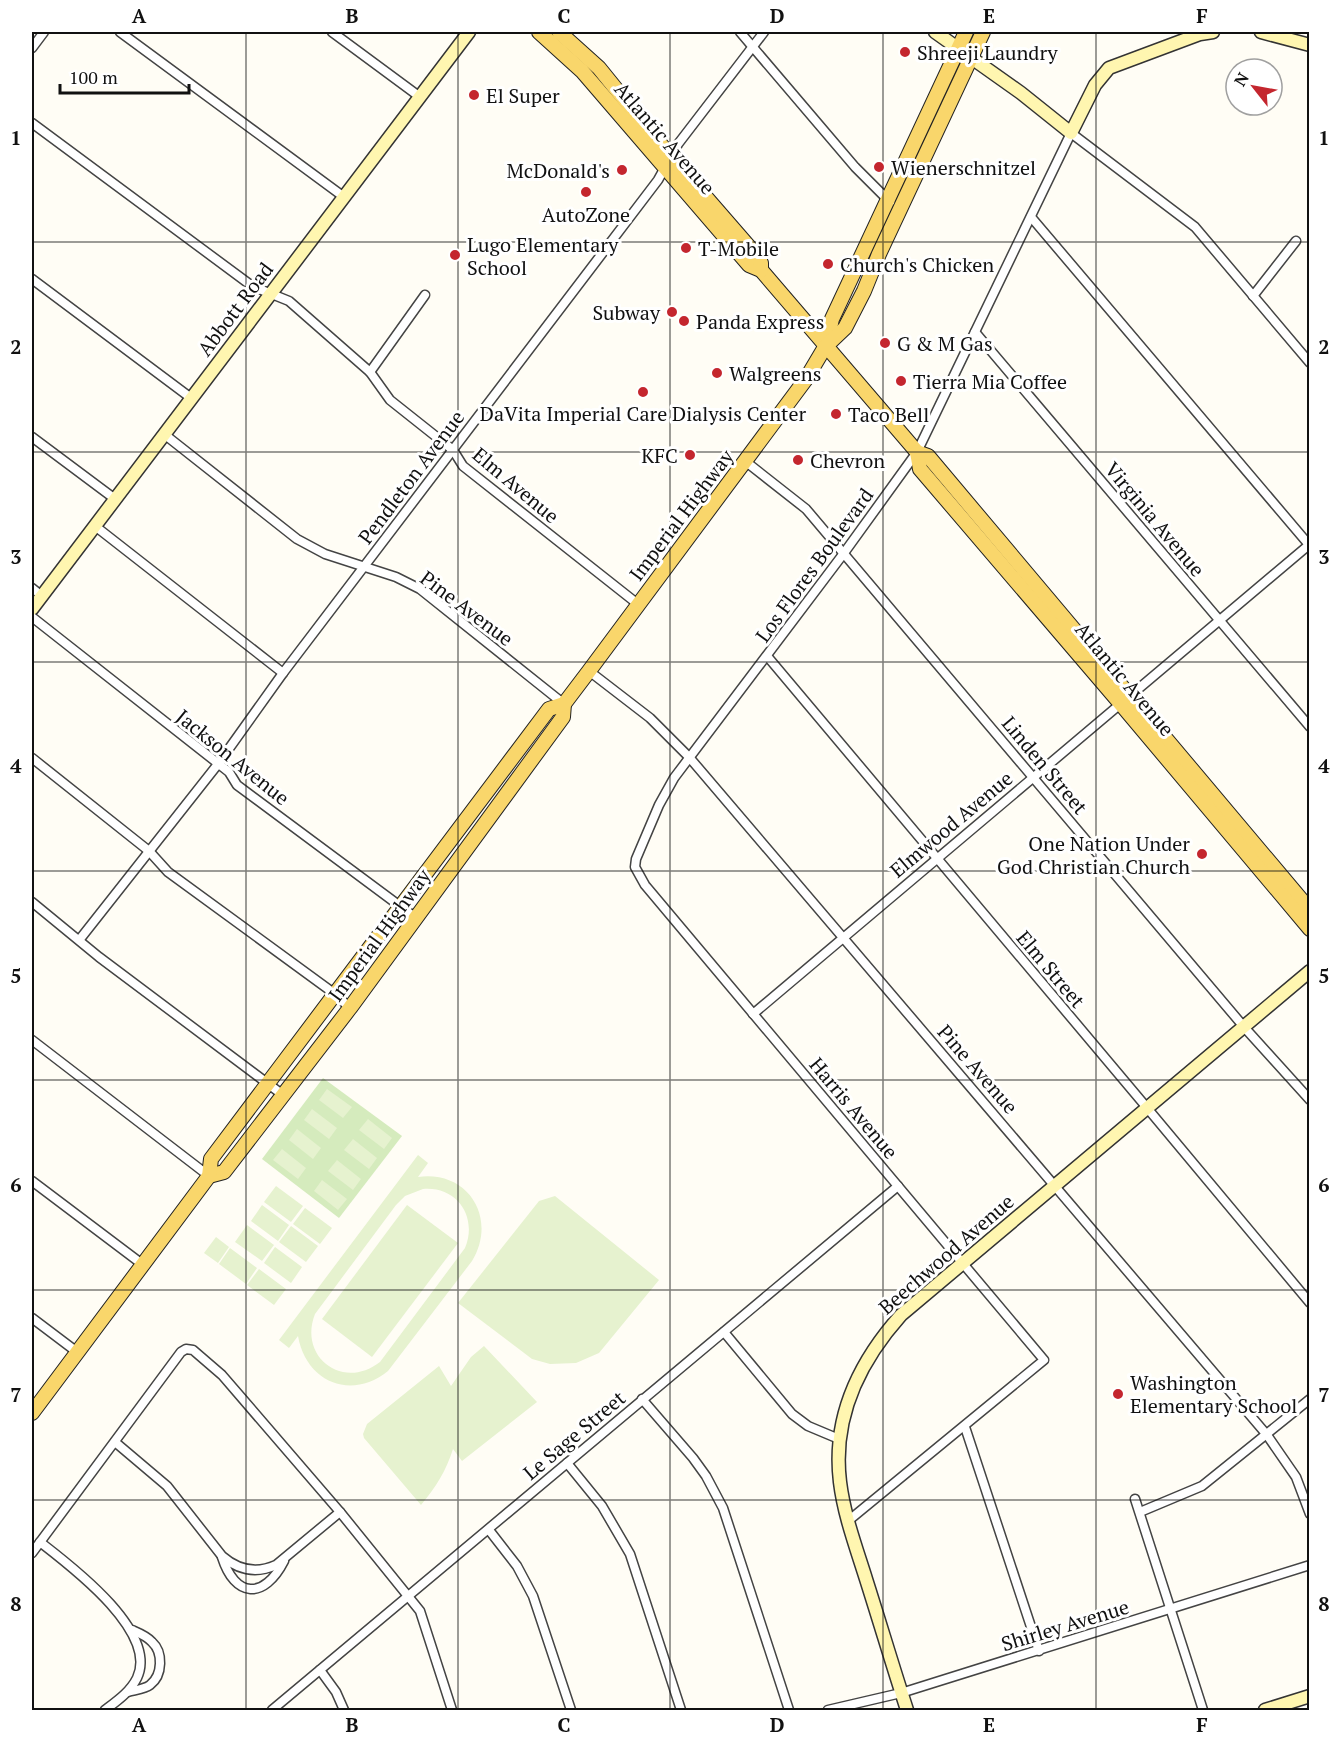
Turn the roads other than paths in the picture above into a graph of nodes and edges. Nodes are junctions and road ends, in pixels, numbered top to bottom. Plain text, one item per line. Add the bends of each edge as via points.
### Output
1 (44, 32) edge
2 (120, 32) edge
3 (332, 32) edge
4 (469, 32) edge
5 (539, 32) edge
6 (559, 32) edge
7 (740, 32) edge
8 (764, 32) edge
9 (935, 32) edge
10 (966, 32) edge
11 (983, 32) edge
12 (1213, 32) edge
13 (1261, 32) edge
14 (1310, 45) edge
15 (752, 47) junction
16 (32, 48) edge
17 (957, 48) junction
18 (972, 56) junction
19 (420, 96) junction
20 (32, 123) edge
21 (1071, 133) junction
22 (668, 162) junction
23 (344, 197) junction
24 (887, 200) junction
25 (900, 210) junction
26 (1031, 217) junction
27 (1296, 241) dead end
28 (32, 279) edge
29 (270, 294) junction
30 (425, 295) dead end
31 (1253, 296) junction
32 (975, 332) junction
33 (825, 347) junction
34 (1310, 363) edge
35 (370, 372) junction
36 (191, 398) junction
37 (164, 434) junction
38 (32, 437) edge
39 (453, 450) junction
40 (917, 452) junction
41 (745, 461) junction
42 (115, 499) junction
43 (95, 526) junction
44 (1309, 545) edge
45 (844, 553) junction
46 (364, 567) junction
47 (32, 588) edge
48 (42, 596) junction
49 (639, 605) junction
50 (32, 609) edge
51 (32, 617) edge
52 (1219, 620) junction
53 (767, 656) junction
54 (589, 671) junction
55 (283, 673) junction
56 (1125, 699) junction
57 (564, 704) junction
58 (1310, 727) edge
59 (689, 757) junction
60 (32, 758) edge
61 (218, 764) junction
62 (1032, 777) junction
63 (149, 851) junction
64 (936, 858) junction
65 (639, 878) joint
66 (32, 902) edge
67 (401, 908) junction
68 (1310, 909) edge
69 (416, 918) junction
70 (1310, 929) edge
71 (843, 938) junction
72 (80, 939) junction
73 (1310, 972) edge
74 (335, 994) junction
75 (350, 1008) junction
76 (753, 1014) junction
77 (1245, 1027) junction
78 (32, 1040) edge
79 (268, 1084) junction
80 (283, 1095) junction
81 (1310, 1100) edge
82 (1148, 1109) junction
83 (209, 1176) junction
84 (32, 1181) edge
85 (1056, 1185) junction
86 (898, 1186) junction
87 (963, 1263) junction
88 (142, 1264) junction
89 (1310, 1303) edge
90 (32, 1318) edge
91 (724, 1332) junction
92 (77, 1352) junction
93 (1310, 1399) edge
94 (642, 1400) junction
95 (32, 1413) edge
96 (964, 1427) junction
97 (1267, 1435) junction
98 (839, 1439) junction
99 (115, 1442) junction
100 (567, 1464) junction
101 (1135, 1498) dead end
102 (340, 1512) junction
103 (1140, 1512) junction
104 (1310, 1514) edge
105 (848, 1521) junction
106 (489, 1530) junction
107 (40, 1542) junction
108 (32, 1553) edge
109 (222, 1556) junction
110 (285, 1558) junction
111 (1310, 1565) edge
112 (409, 1597) junction
113 (1171, 1610) junction
114 (131, 1630) junction
115 (1039, 1651) junction
116 (320, 1670) junction
117 (128, 1692) junction
118 (902, 1693) junction
119 (1310, 1696) edge
120 (105, 1710) edge
121 (272, 1710) edge
122 (344, 1710) edge
123 (452, 1710) edge
124 (571, 1710) edge
125 (681, 1710) edge
126 (789, 1710) edge
127 (828, 1710) edge
128 (907, 1710) edge
129 (1203, 1710) edge
130 (1265, 1710) edge

1 - 16 street
2 - 23 street
3 - 19 street
4 - 19 street, Abbott Road
5 - 22 main road, Atlantic Avenue via 582,71
6 - 22 main road, Atlantic Avenue via 599,68
7 - 15 street
8 - 15 street, Pendleton Avenue
9 - 17 street
10 - 17 main road, Imperial Highway
11 - 18 main road, Imperial Highway
12 - 21 street via 1109,68 1098,80
13 - 14 street
15 - 22 street, Pendleton Avenue
15 - 24 street
17 - 18 street
17 - 24 main road, Imperial Highway
18 - 21 street
18 - 25 main road, Imperial Highway
19 - 23 street, Abbott Road
20 - 29 street, Elm Avenue via 252,286
21 - 26 street, Los Flores Boulevard
21 - 31 street via 1186,219
22 - 33 main road, Atlantic Avenue via 757,256 762,263 760,270
22 - 39 street, Pendleton Avenue
23 - 29 street, Abbott Road
24 - 25 street
24 - 33 main road, Imperial Highway via 832,319
25 - 33 main road, Imperial Highway via 845,328
26 - 32 street, Los Flores Boulevard
26 - 44 street
27 - 31 street
28 - 36 street
29 - 35 street, Elm Avenue via 289,301
29 - 36 street, Abbott Road
30 - 35 street
31 - 34 street
32 - 40 street, Los Flores Boulevard
32 - 52 street, Virginia Avenue
33 - 40 main road, Atlantic Avenue
33 - 41 main road, Imperial Highway
35 - 39 street, Elm Avenue via 390,400
36 - 37 street, Abbott Road
37 - 42 street, Abbott Road
37 - 46 street, Pine Avenue via 297,539 325,554
38 - 42 street
39 - 46 street, Pendleton Avenue
39 - 49 street, Elm Avenue via 463,466
40 - 45 street, Los Flores Boulevard
40 - 56 main road, Atlantic Avenue via 920,469
41 - 45 street, Linden Street via 806,509
41 - 49 main road, Imperial Highway
42 - 43 street, Abbott Road
43 - 48 street, Abbott Road
43 - 55 street
44 - 52 street, Elmwood Avenue
45 - 53 street, Los Flores Boulevard
45 - 62 street, Linden Street
46 - 55 street, Pendleton Avenue
46 - 57 street, Pine Avenue via 420,589
47 - 48 street
48 - 50 street, Abbott Road
49 - 54 main road, Imperial Highway
51 - 61 street, Jackson Avenue
52 - 56 street, Elmwood Avenue
52 - 58 street, Virginia Avenue
53 - 59 street, Los Flores Boulevard
53 - 64 street, Elm Street
54 - 57 main road, Imperial Highway
54 - 59 street, Pine Avenue via 650,718
55 - 61 street, Pendleton Avenue
56 - 62 street, Elmwood Avenue
56 - 68 main road, Atlantic Avenue
56 - 70 main road, Atlantic Avenue
57 - 67 main road, Imperial Highway via 549,709
57 - 69 main road, Imperial Highway via 563,717
59 - 65 street, Los Flores Boulevard via 659,806 639,850 635,867
59 - 71 street, Pine Avenue
60 - 63 street
61 - 63 street, Pendleton Avenue
61 - 67 street, Jackson Avenue via 237,785
62 - 64 street, Elmwood Avenue
62 - 77 street, Linden Street
63 - 72 street, Pendleton Avenue
63 - 74 street via 168,872
64 - 71 street, Elmwood Avenue
64 - 82 street, Elm Street
65 - 76 street, Harris Avenue
66 - 72 street
67 - 69 street, Jackson Avenue
67 - 74 main road, Imperial Highway
69 - 75 main road, Imperial Highway
71 - 76 street, Elmwood Avenue
71 - 85 street, Pine Avenue
72 - 79 street
73 - 77 street, Beechwood Avenue
74 - 75 street
74 - 79 main road, Imperial Highway
75 - 80 main road, Imperial Highway
76 - 86 street, Harris Avenue
77 - 81 street, Linden Street
77 - 82 street, Beechwood Avenue
78 - 83 street
79 - 80 street
79 - 83 main road, Imperial Highway via 211,1159
80 - 83 main road, Imperial Highway via 224,1172
82 - 85 street, Beechwood Avenue
82 - 89 street, Elm Street
83 - 88 main road, Imperial Highway
84 - 88 street
85 - 87 street, Beechwood Avenue
85 - 97 street, Pine Avenue
86 - 87 street, Harris Avenue
86 - 91 street, Le Sage Street
87 - 96 street, Harris Avenue via 1044,1360
87 - 98 street, Beechwood Avenue via 901,1315 880,1340 848,1398
88 - 92 main road, Imperial Highway
90 - 92 street
91 - 94 street, Le Sage Street
91 - 98 street via 792,1414 808,1426
92 - 95 main road, Imperial Highway
93 - 97 street
94 - 100 street, Le Sage Street
94 - 126 street via 693,1458 720,1501
96 - 105 street
96 - 115 street
97 - 103 street via 1202,1486
97 - 104 street, Pine Avenue via 1296,1477
98 - 105 street, Beechwood Avenue via 840,1481
99 - 102 street via 181,1352 194,1350 222,1375
99 - 107 street
99 - 109 street via 167,1486
100 - 106 street, Le Sage Street
100 - 125 street via 602,1506 630,1554
101 - 103 street
102 - 110 street
102 - 112 street
103 - 113 street
105 - 118 street, Beechwood Avenue
106 - 112 street, Le Sage Street
106 - 124 street via 517,1566 533,1596
107 - 108 street
107 - 114 street via 88,1580
109 - 110 street via 240,1569 253,1570 266,1569
109 - 110 street via 233,1581 247,1588 270,1582
111 - 113 street, Shirley Avenue
112 - 116 street, Le Sage Street
112 - 123 street via 420,1611
113 - 115 street, Shirley Avenue
113 - 129 street
114 - 117 street via 141,1661 138,1676
114 - 117 street via 154,1643 160,1664 150,1685
115 - 118 street, Shirley Avenue
116 - 121 street, Le Sage Street
116 - 122 street
117 - 120 street
118 - 127 street, Shirley Avenue
118 - 128 street, Beechwood Avenue
119 - 130 street

